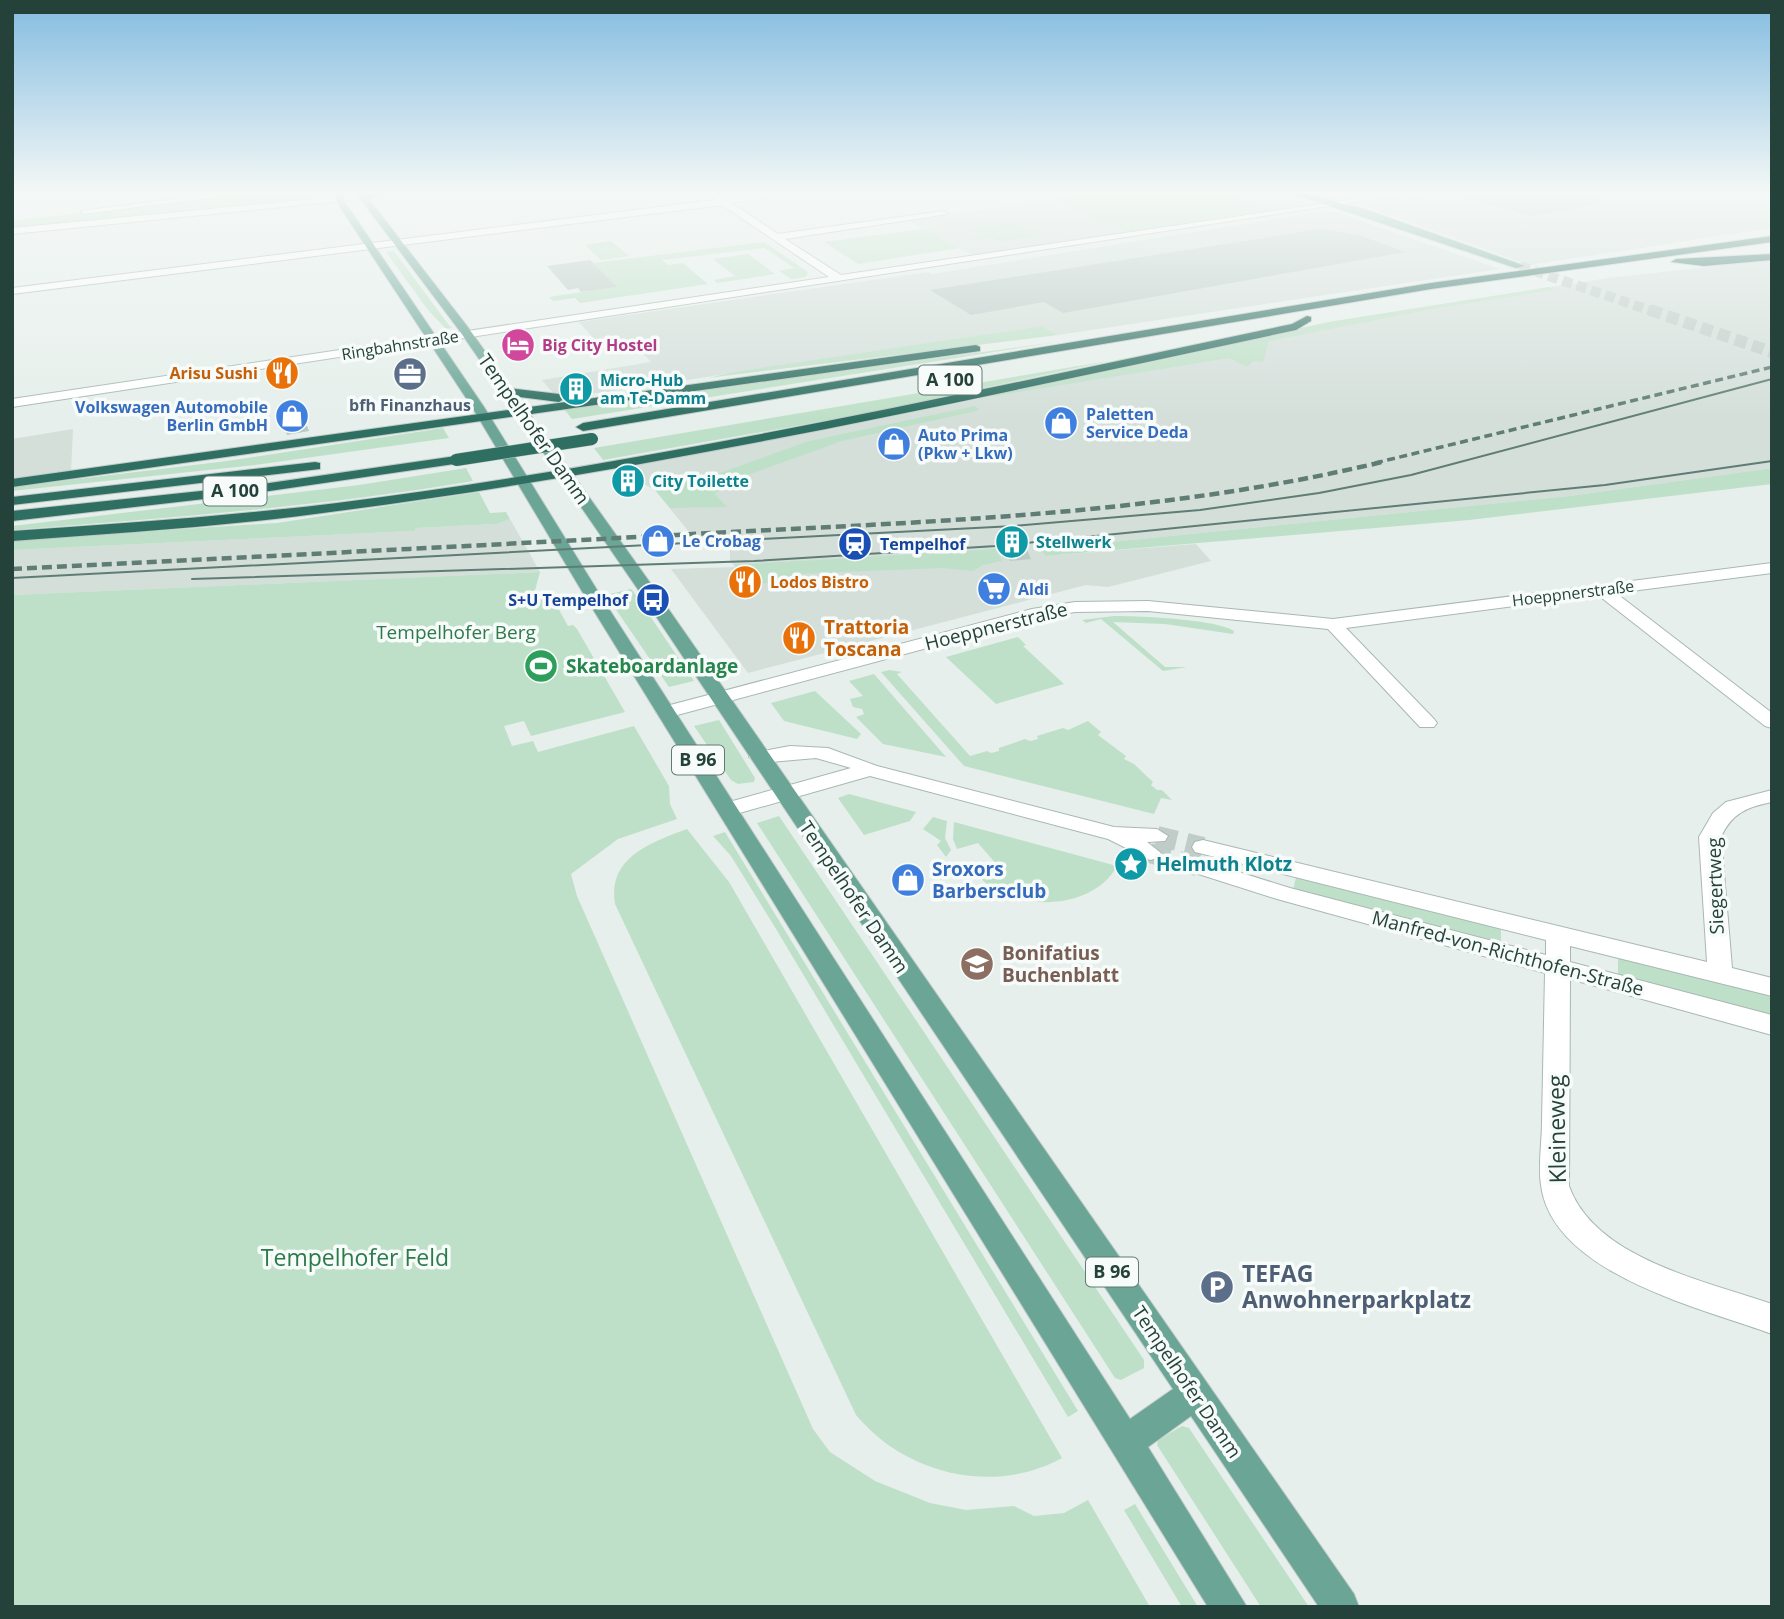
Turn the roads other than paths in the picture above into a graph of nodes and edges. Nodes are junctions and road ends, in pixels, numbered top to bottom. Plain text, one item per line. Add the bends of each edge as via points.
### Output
1 (191, 269) edge
2 (386, 269) edge
3 (418, 269) edge
4 (823, 269) edge
5 (909, 269) edge
6 (1552, 269) edge
7 (1633, 269) edge
8 (839, 279) junction
9 (12, 291) edge
10 (1307, 318) junction
11 (1183, 328) junction
12 (468, 335) junction
13 (435, 340) junction
14 (1003, 371) dead end
15 (508, 392) junction
16 (617, 397) junction
17 (12, 403) edge
18 (522, 412) junction
19 (484, 418) junction
20 (628, 434) dead end
21 (452, 454) junction
22 (564, 472) junction
23 (521, 479) junction
24 (12, 483) edge
25 (12, 501) edge
26 (12, 516) edge
27 (12, 536) edge
28 (1772, 568) edge
29 (1600, 589) junction
30 (1333, 624) junction
31 (720, 698) junction
32 (666, 712) junction
33 (1772, 722) edge
34 (1427, 723) dead end
35 (759, 757) junction
36 (870, 770) junction
37 (783, 792) junction
38 (1772, 796) edge
39 (729, 809) junction
40 (1153, 845) tunnel mouth
41 (1200, 857) tunnel mouth
42 (1248, 870) junction
43 (1558, 934) junction
44 (1557, 966) junction
45 (1720, 974) junction
46 (1772, 987) edge
47 (1772, 1025) edge
48 (1772, 1319) edge
49 (1195, 1394) junction
50 (1126, 1442) junction
51 (1229, 1607) edge
52 (1341, 1607) edge

1 - 9 street
2 - 13 main road, Tempelhofer Damm / B 96
3 - 12 main road, Tempelhofer Damm / B 96
4 - 8 street
5 - 8 street, Ringbahnstraße
6 - 11 highway, A 100
7 - 10 highway, A 100
8 - 12 street, Ringbahnstraße
10 - 14 highway, A 100
10 - 22 highway via 1296,327 1107,367
11 - 16 highway via 1133,328
11 - 21 highway, A 100 via 583,427
12 - 13 street, Ringbahnstraße
12 - 15 main road, Tempelhofer Damm / B 96
13 - 17 street, Ringbahnstraße
13 - 19 main road, Tempelhofer Damm / B 96
15 - 16 highway
15 - 18 main road, Tempelhofer Damm / B 96
16 - 18 highway
18 - 19 highway
18 - 22 main road, Tempelhofer Damm / B 96
19 - 23 main road, Tempelhofer Damm / B 96
19 - 24 highway
20 - 21 highway, A 100, bridge
21 - 25 highway, A 100
21 - 26 highway, A 100 via 248,490
22 - 23 highway
22 - 31 main road, Tempelhofer Damm / B 96
23 - 27 highway via 274,516
23 - 32 main road, Tempelhofer Damm / B 96
28 - 29 street, Hoeppnerstraße
29 - 30 street, Hoeppnerstraße
29 - 33 street
30 - 31 street, Hoeppnerstraße via 1141,604 1091,604 1038,613
30 - 34 street
31 - 32 street, Hoeppnerstraße
31 - 35 main road, Tempelhofer Damm / B 96
32 - 39 main road, Tempelhofer Damm / B 96
35 - 36 street via 828,752
35 - 37 main road, Tempelhofer Damm / B 96
36 - 37 street
36 - 40 street
37 - 39 street
37 - 49 main road, Tempelhofer Damm / B 96
38 - 45 street, Siegertweg via 1743,802 1718,816 1710,837
39 - 50 main road, Tempelhofer Damm / B 96
41 - 42 street, Manfred-von-Richthofen-Straße
42 - 43 street, Manfred-von-Richthofen-Straße
42 - 44 street, Manfred-von-Richthofen-Straße
43 - 44 street, Kleineweg
43 - 45 street, Manfred-von-Richthofen-Straße
44 - 47 street, Manfred-von-Richthofen-Straße
44 - 48 street, Kleineweg via 1555,1186 1564,1211 1582,1232 1624,1264
45 - 46 street, Manfred-von-Richthofen-Straße
49 - 50 main road
49 - 52 main road, Tempelhofer Damm / B 96
50 - 51 main road, Tempelhofer Damm / B 96

